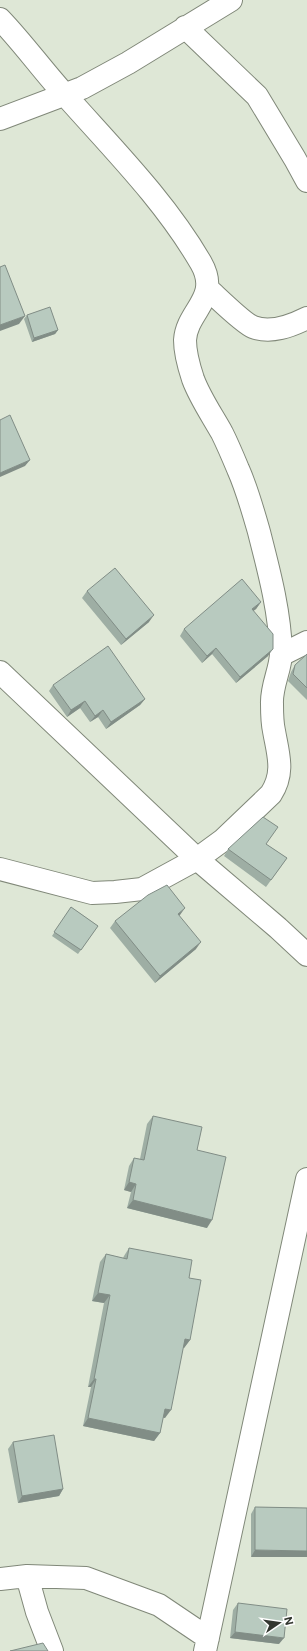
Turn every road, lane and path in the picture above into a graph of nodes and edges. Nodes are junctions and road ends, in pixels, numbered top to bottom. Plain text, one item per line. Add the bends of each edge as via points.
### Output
1 (231, 0) edge
2 (0, 19) edge
3 (186, 27) junction
4 (64, 94) junction
5 (0, 119) edge
6 (307, 182) edge
7 (208, 289) junction
8 (307, 318) edge
9 (307, 642) edge
10 (281, 655) junction
11 (0, 672) edge
12 (197, 860) junction
13 (0, 869) edge
14 (307, 955) edge
15 (307, 1179) edge
16 (27, 1576) junction
17 (0, 1578) edge
18 (206, 1644) edge
19 (52, 1651) edge

1 - 3 street
2 - 4 street
3 - 4 street via 103,77
3 - 6 street via 257,96
4 - 5 street
4 - 7 street via 141,180 178,229 201,264 207,277
7 - 8 street via 253,327 270,330 289,326
7 - 10 street via 188,329 185,340 186,353 193,380 240,472 254,514 268,567
9 - 10 street
10 - 12 street via 272,702 280,770 276,786 271,794 223,840
11 - 12 street
12 - 13 street via 142,889 115,892 92,893
12 - 14 street
15 - 18 street
16 - 17 street
16 - 18 street via 86,1578 159,1605
16 - 19 street

